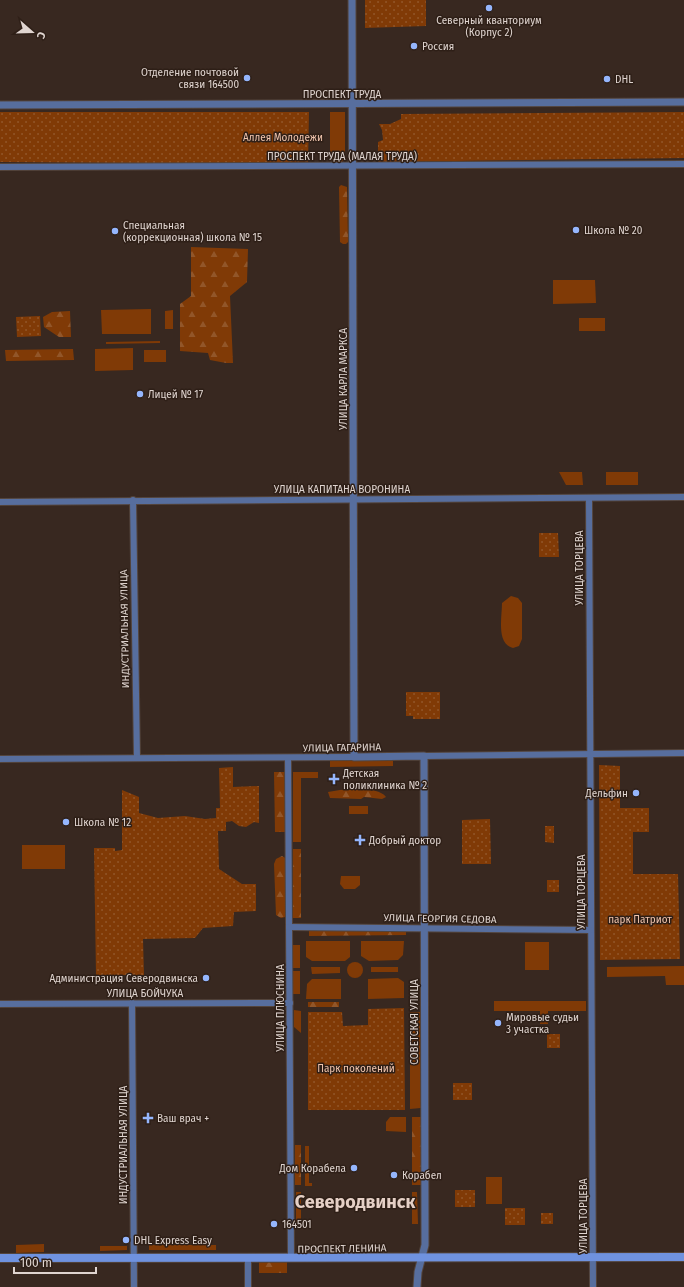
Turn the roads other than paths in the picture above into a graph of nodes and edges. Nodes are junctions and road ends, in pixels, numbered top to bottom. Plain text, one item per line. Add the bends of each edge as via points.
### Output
1 (352, 0) edge
2 (684, 102) edge
3 (352, 104) junction
4 (0, 105) edge
5 (684, 164) edge
6 (0, 167) edge
7 (352, 167) junction
8 (684, 497) edge
9 (589, 498) junction
10 (354, 499) junction
11 (132, 500) junction
12 (0, 502) edge
13 (684, 753) edge
14 (590, 754) junction
15 (424, 756) junction
16 (354, 757) junction
17 (136, 758) junction
18 (288, 758) junction
19 (0, 759) edge
20 (289, 927) junction
21 (424, 928) junction
22 (591, 930) junction
23 (132, 1003) junction
24 (290, 1003) junction
25 (0, 1004) edge
26 (422, 1257) junction
27 (684, 1257) edge
28 (0, 1258) edge
29 (134, 1258) junction
30 (248, 1258) junction
31 (291, 1258) junction
32 (593, 1258) junction
33 (134, 1287) edge
34 (248, 1287) edge
35 (417, 1287) edge
36 (593, 1287) edge

1 - 3 street, УЛИЦА КАРЛА МАРКСА
2 - 3 street, ПРОСПЕКТ ТРУДА
3 - 4 street, ПРОСПЕКТ ТРУДА
3 - 7 street, УЛИЦА КАРЛА МАРКСА
5 - 7 street, ПРОСПЕКТ ТРУДА (МАЛАЯ ТРУДА)
6 - 7 street, ПРОСПЕКТ ТРУДА (МАЛАЯ ТРУДА)
7 - 10 street, УЛИЦА КАРЛА МАРКСА
8 - 9 street, УЛИЦА КАПИТАНА ВОРОНИНА
9 - 10 street, УЛИЦА КАПИТАНА ВОРОНИНА
9 - 14 street, УЛИЦА ТОРЦЕВА
10 - 11 street, УЛИЦА КАПИТАНА ВОРОНИНА
10 - 16 street, УЛИЦА КАРЛА МАРКСА
11 - 12 street, УЛИЦА КАПИТАНА ВОРОНИНА
11 - 17 street, ИНДУСТРИАЛЬНАЯ УЛИЦА
13 - 14 street, УЛИЦА ГАГАРИНА
14 - 15 street, УЛИЦА ГАГАРИНА
14 - 22 street, УЛИЦА ТОРЦЕВА
15 - 16 street, УЛИЦА ГАГАРИНА
15 - 21 street, СОВЕТСКАЯ УЛИЦА
16 - 18 street, УЛИЦА ГАГАРИНА
17 - 18 street, УЛИЦА ГАГАРИНА
17 - 19 street, УЛИЦА ГАГАРИНА
18 - 20 street, УЛИЦА ПЛЮСНИНА
20 - 21 street, УЛИЦА ГЕОРГИЯ СЕДОВА
20 - 24 street, УЛИЦА ПЛЮСНИНА
21 - 22 street, УЛИЦА ГЕОРГИЯ СЕДОВА
21 - 26 street, СОВЕТСКАЯ УЛИЦА via 425,1245
22 - 32 street, УЛИЦА ТОРЦЕВА
23 - 24 street, УЛИЦА БОЙЧУКА
23 - 25 street, УЛИЦА БОЙЧУКА
23 - 29 street, ИНДУСТРИАЛЬНАЯ УЛИЦА
24 - 31 street, УЛИЦА ПЛЮСНИНА
26 - 31 main road, ПРОСПЕКТ ЛЕНИНА
26 - 32 main road, ПРОСПЕКТ ЛЕНИНА
26 - 35 street, СОВЕТСКАЯ УЛИЦА
27 - 32 main road, ПРОСПЕКТ ЛЕНИНА
28 - 29 main road, ПРОСПЕКТ ЛЕНИНА
29 - 30 main road, ПРОСПЕКТ ЛЕНИНА
29 - 33 street, ИНДУСТРИАЛЬНАЯ УЛИЦА
30 - 31 main road, ПРОСПЕКТ ЛЕНИНА
30 - 34 street
32 - 36 street, УЛИЦА ТОРЦЕВА

